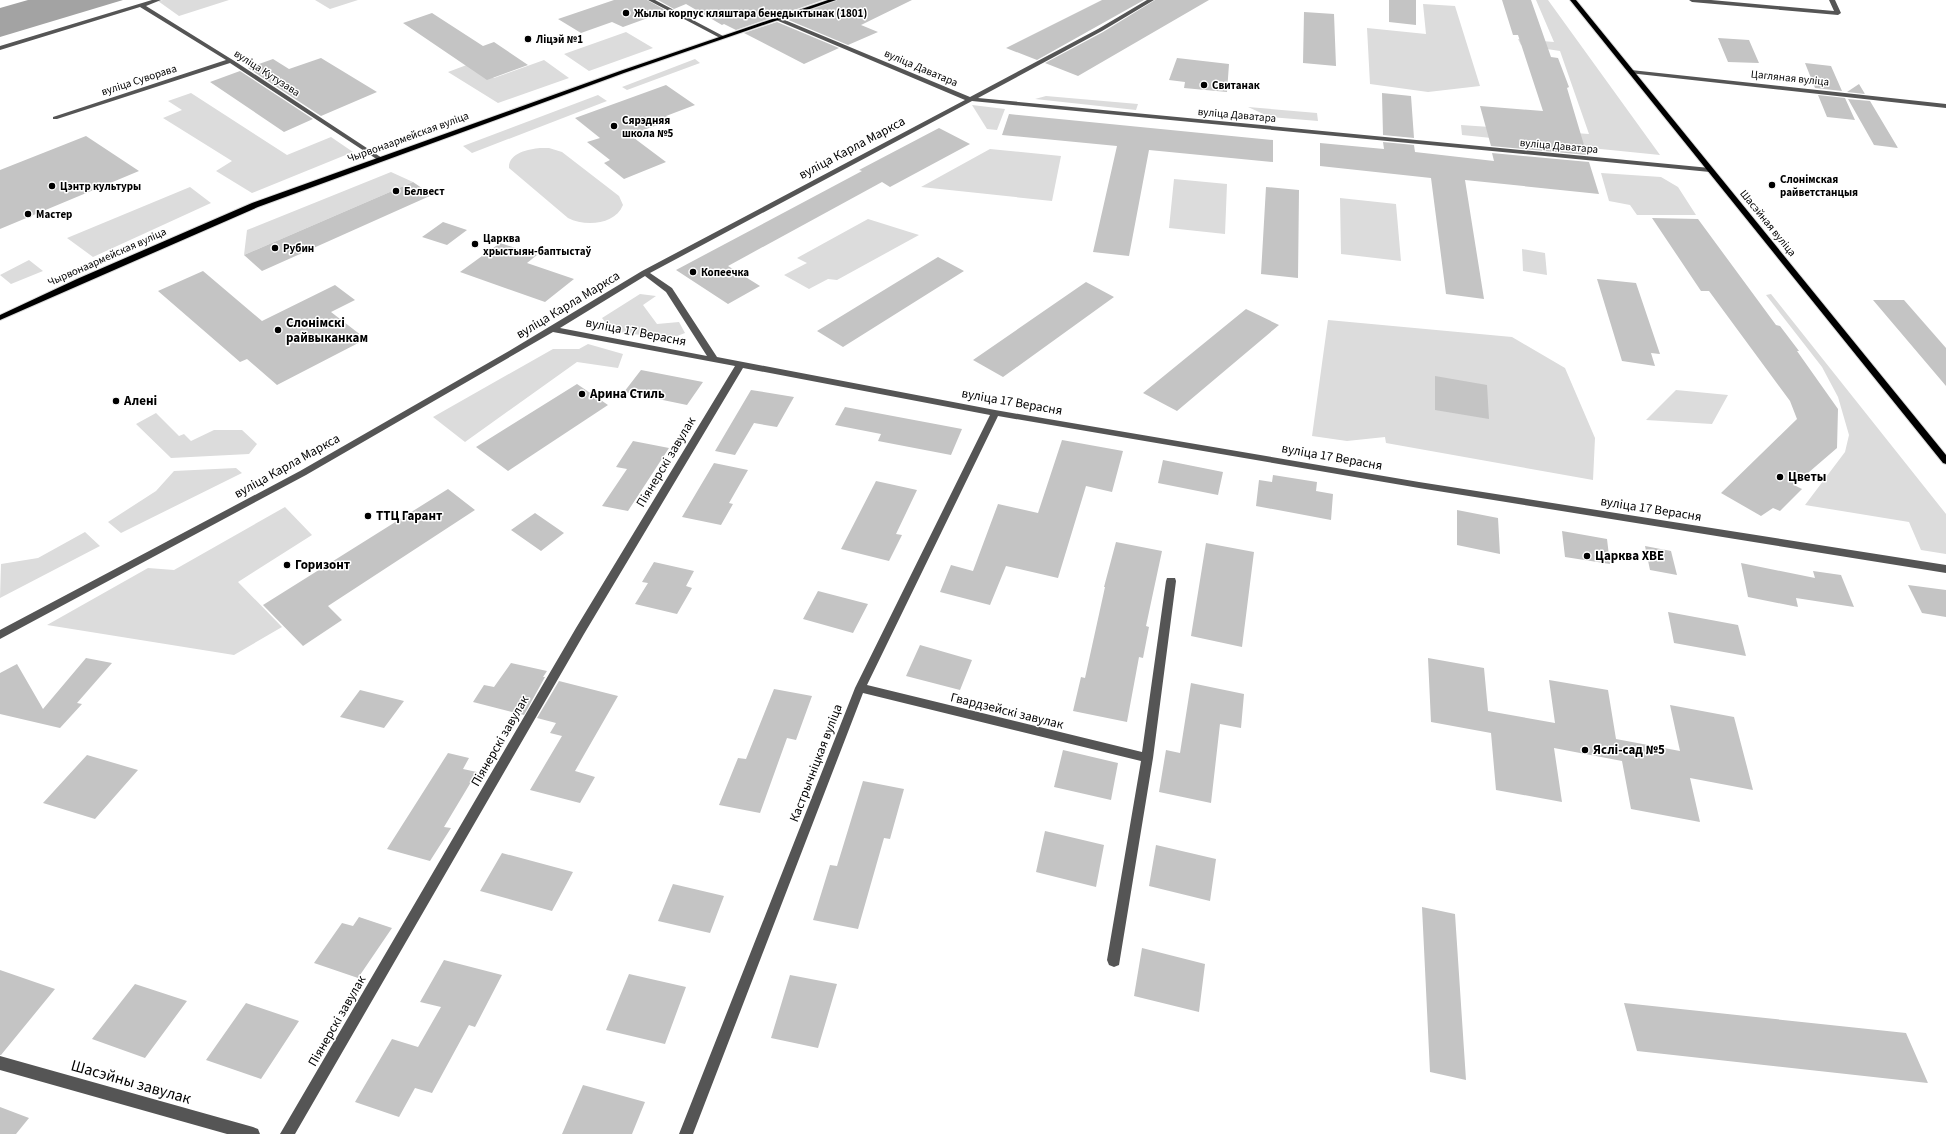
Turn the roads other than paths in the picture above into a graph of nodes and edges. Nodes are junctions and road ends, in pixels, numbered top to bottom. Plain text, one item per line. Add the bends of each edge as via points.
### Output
1 (158, 0) edge
2 (651, 0) edge
3 (833, 0) edge
4 (1151, 0) edge
5 (1573, 0) edge
6 (1692, 0) edge
7 (1832, 0) edge
8 (141, 5) junction
9 (778, 19) junction
10 (722, 37) junction
11 (0, 48) edge
12 (230, 61) junction
13 (1631, 72) junction
14 (969, 99) junction
15 (1946, 106) edge
16 (55, 118) dead end
17 (380, 159) junction
18 (1710, 170) junction
19 (645, 273) junction
20 (0, 318) edge
21 (553, 329) junction
22 (714, 360) junction
23 (741, 364) junction
24 (995, 413) junction
25 (1946, 461) edge
26 (1946, 569) edge
27 (1171, 581) dead end
28 (0, 634) edge
29 (860, 688) junction
30 (1147, 758) junction
31 (1114, 960) dead end
32 (0, 1063) edge
33 (253, 1134) edge
34 (287, 1134) edge
35 (686, 1134) edge

1 - 8 street
2 - 10 street
3 - 9 main road, Чырвонаармейская вуліца
4 - 14 street, вуліца Карла Маркса
5 - 13 main road, Шасэйная вуліца
6 - 7 street via 1838,13
8 - 11 street
8 - 12 street, вуліца Кутузава
9 - 10 main road, Чырвонаармейская вуліца
9 - 14 street, вуліца Даватара
10 - 17 main road, Чырвонаармейская вуліца
12 - 16 street, вуліца Суворава
12 - 17 street, вуліца Кутузава
13 - 15 street, Цагляная вуліца
13 - 18 main road, Шасэйная вуліца
14 - 18 street, вуліца Даватара
14 - 19 street, вуліца Карла Маркса
17 - 20 main road, Чырвонаармейская вуліца via 255,205
18 - 25 main road, Шасэйная вуліца
19 - 21 street, вуліца Карла Маркса
19 - 22 street, вуліца 17 Верасня via 669,290
21 - 22 street, вуліца 17 Верасня
21 - 28 street, вуліца Карла Маркса via 303,473
22 - 23 street, вуліца 17 Верасня
23 - 24 street, вуліца 17 Верасня
23 - 34 street, Піянерскі завулак via 580,631
24 - 26 street, вуліца 17 Верасня via 1426,486
24 - 29 street, Кастрычніцкая вуліца
27 - 30 street
29 - 30 street, Гвардзейскі завулак
29 - 35 street, Кастрычніцкая вуліца
30 - 31 street
32 - 33 street, Шасэйны завулак

